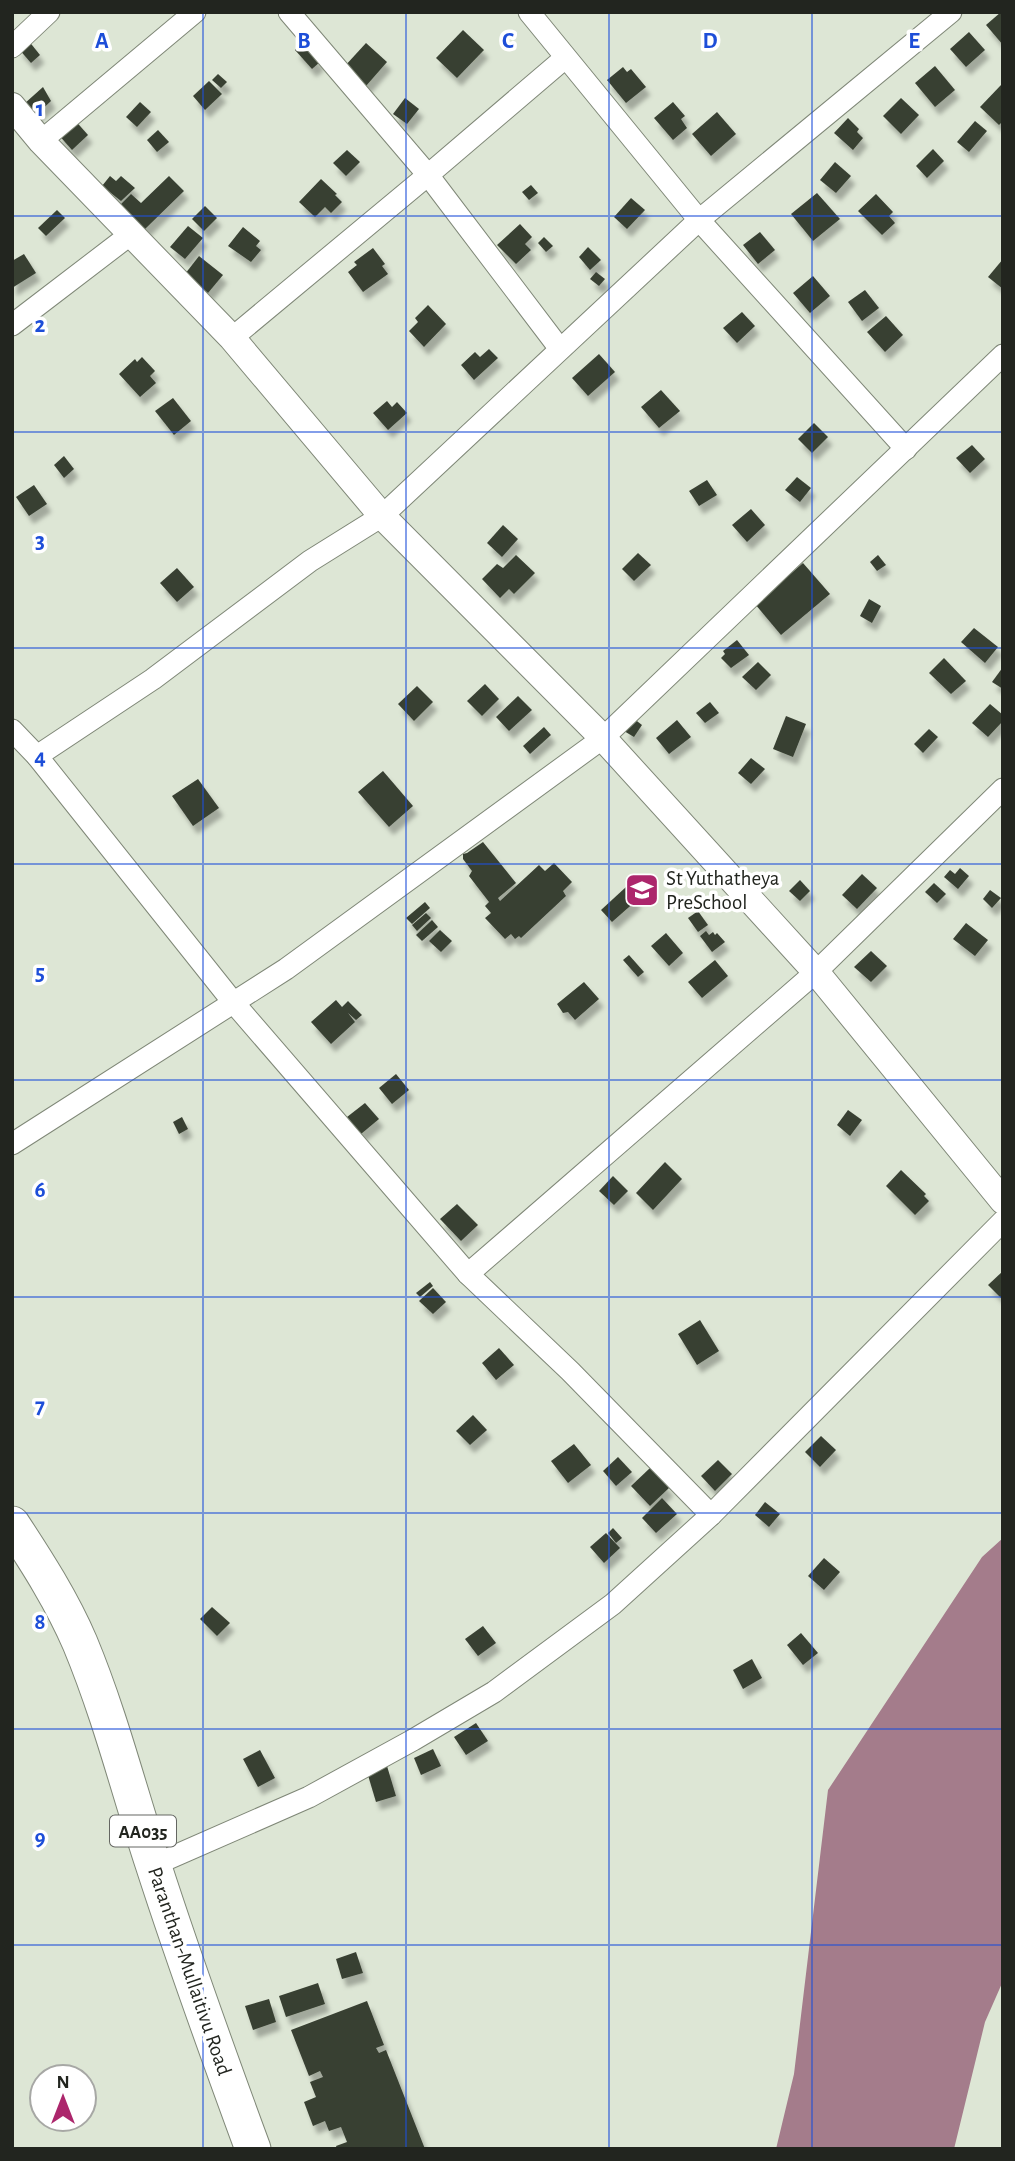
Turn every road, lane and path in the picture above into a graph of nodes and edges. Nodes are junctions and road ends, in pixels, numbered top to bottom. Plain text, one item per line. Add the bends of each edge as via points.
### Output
1 (49, 12) edge
2 (195, 12) edge
3 (289, 12) edge
4 (529, 12) edge
5 (951, 12) edge
6 (12, 47) edge
7 (565, 58) junction
8 (12, 106) edge
9 (41, 141) junction
10 (428, 175) junction
11 (699, 220) junction
12 (131, 234) junction
13 (12, 326) edge
14 (232, 338) junction
15 (560, 349) junction
16 (1003, 355) edge
17 (906, 449) junction
18 (382, 516) junction
19 (12, 730) edge
20 (603, 738) junction
21 (37, 756) junction
22 (1003, 789) edge
23 (816, 972) junction
24 (233, 1002) junction
25 (12, 1144) edge
26 (1003, 1201) edge
27 (1003, 1221) edge
28 (468, 1274) junction
29 (711, 1515) junction
30 (12, 1524) edge
31 (154, 1865) junction
32 (253, 2149) edge

1 - 6 street
2 - 9 street
3 - 10 street
4 - 7 street
5 - 11 street
7 - 10 street
7 - 11 street
8 - 9 street
9 - 12 street
10 - 14 street
10 - 15 street
11 - 15 street
11 - 17 street
12 - 13 street
12 - 14 street
14 - 18 street
15 - 18 street
16 - 17 street
17 - 20 street
18 - 20 street
18 - 21 street via 310,561 153,679
19 - 21 street
20 - 23 street
20 - 24 street via 286,969
21 - 24 street
22 - 23 street
23 - 26 street
23 - 28 street
24 - 25 street
24 - 28 street
27 - 29 street
28 - 29 street
29 - 31 street via 613,1604 494,1692 309,1797
30 - 31 highway, Paranthan-Mullaitivu Road / AA035 via 45,1575 79,1642
31 - 32 highway, Paranthan-Mullaitivu Road / AA035

